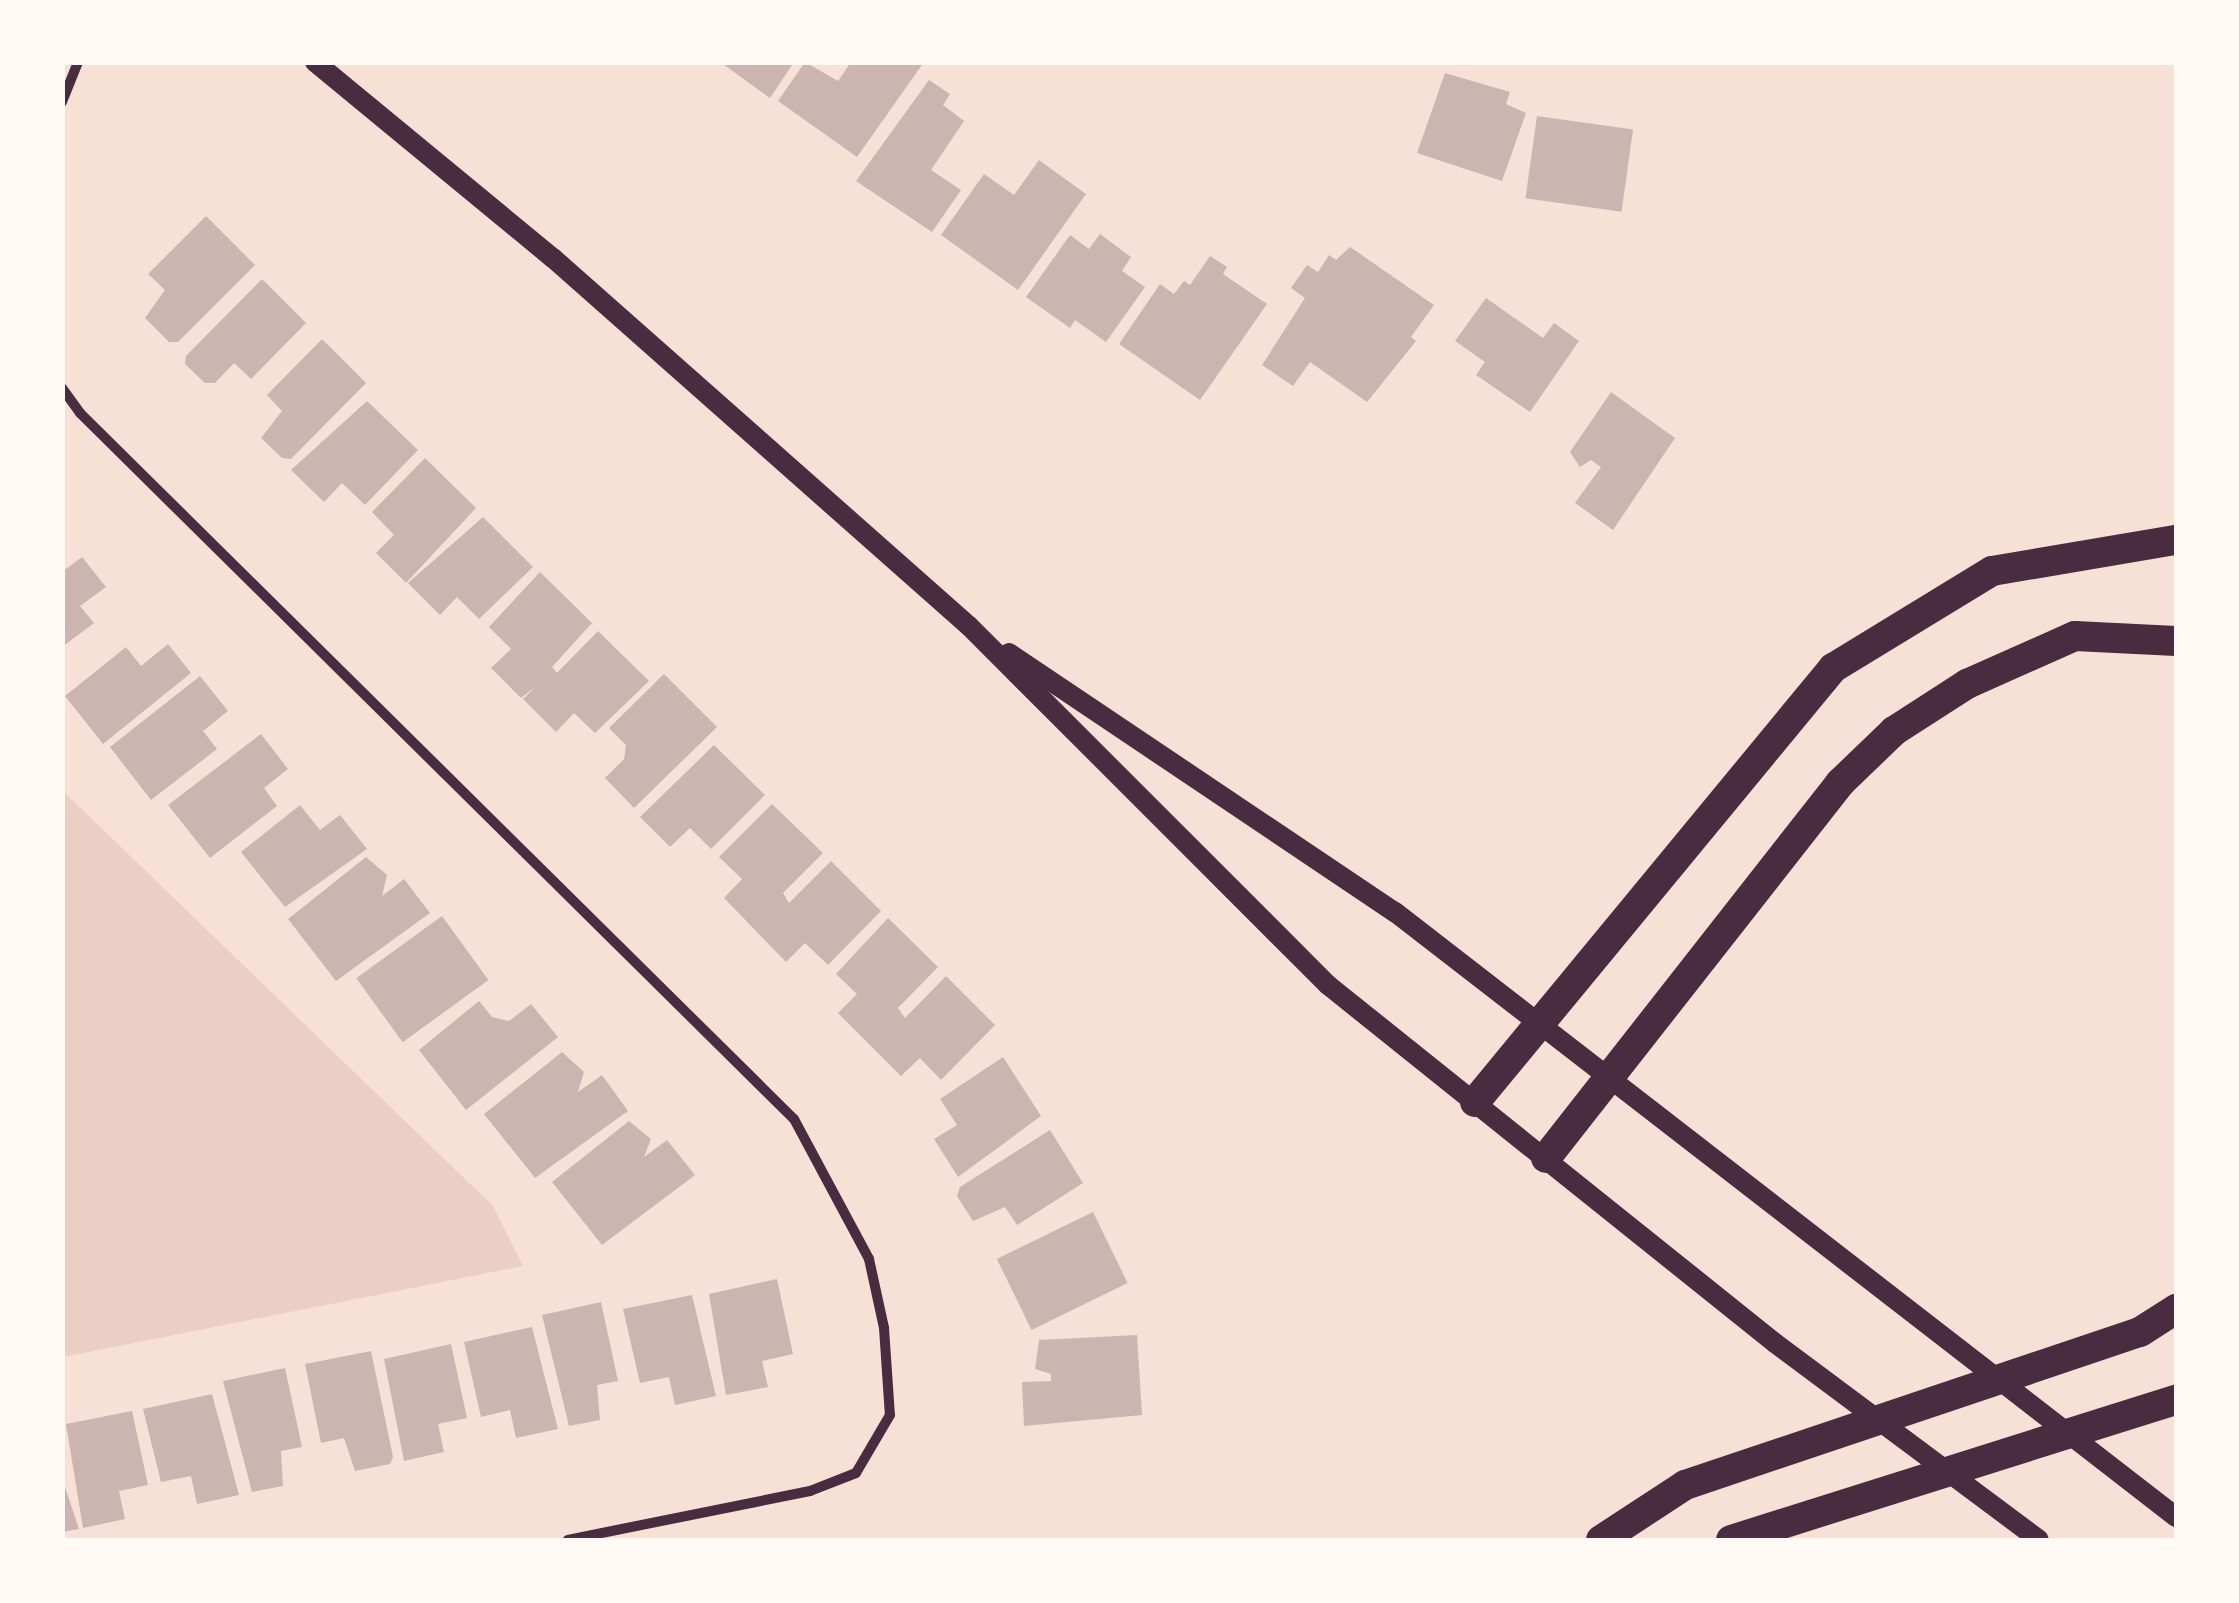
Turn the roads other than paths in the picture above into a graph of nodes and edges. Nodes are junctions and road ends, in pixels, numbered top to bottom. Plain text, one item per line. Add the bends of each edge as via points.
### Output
1 (78, 62) edge
2 (315, 62) edge
3 (62, 102) edge
4 (62, 388) edge
5 (2176, 540) edge
6 (970, 626) junction
7 (2176, 640) edge
8 (1540, 1026) junction
9 (1608, 1078) junction
10 (1474, 1102) junction
11 (1546, 1158) junction
12 (2176, 1310) edge
13 (2176, 1400) edge
14 (2176, 1517) edge
15 (568, 1540) edge
16 (1601, 1540) edge
17 (1731, 1540) edge
18 (2038, 1540) edge

1 - 3 street
2 - 6 main road via 552,258
4 - 15 street via 794,1118 870,1258 884,1328 890,1415 856,1473 810,1491
5 - 8 highway via 1992,572 1833,668
6 - 8 main road via 1395,912
6 - 10 main road via 1328,985
7 - 9 highway via 2075,636 1967,684 1894,730 1840,783
8 - 9 main road
8 - 10 highway
9 - 11 highway
9 - 14 main road
10 - 11 main road
11 - 18 main road via 1774,1344
12 - 16 highway via 2140,1332 1685,1486
13 - 17 highway

